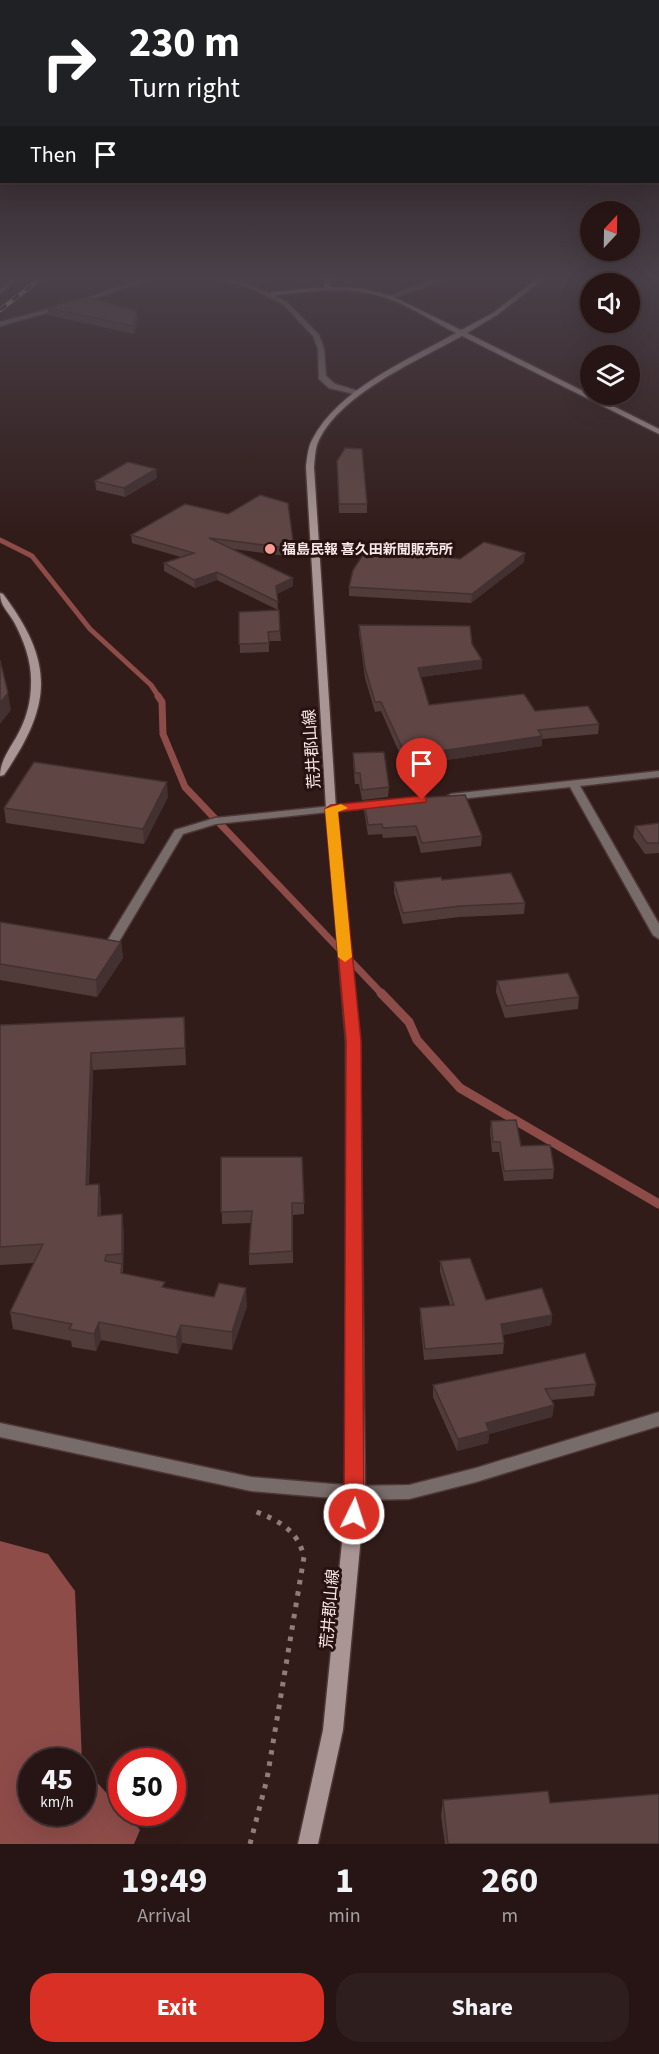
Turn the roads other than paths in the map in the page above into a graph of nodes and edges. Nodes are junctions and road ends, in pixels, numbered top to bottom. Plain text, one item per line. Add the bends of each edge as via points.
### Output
1 (321, 361) edge
2 (411, 361) edge
3 (516, 361) edge
4 (355, 393) junction
5 (659, 432) edge
6 (0, 596) edge
7 (0, 773) edge
8 (659, 774) edge
9 (573, 783) junction
10 (444, 798) edge
11 (388, 803) edge
12 (331, 809) junction
13 (659, 935) edge
14 (88, 943) edge
15 (659, 1419) edge
16 (0, 1430) edge
17 (356, 1493) junction
18 (308, 1844) edge

1 - 4 street via 322,377 332,386
2 - 4 main road, 荒井郡山線
3 - 5 main road
4 - 12 main road, 荒井郡山線 via 328,419 314,442 310,467
6 - 7 main road via 31,642 37,691 33,712
8 - 9 street
9 - 10 street
9 - 13 street
11 - 12 street
12 - 14 street via 215,821 179,832 110,947
12 - 17 main road, 荒井郡山線 via 353,1041
15 - 17 street via 421,1489
16 - 17 street via 251,1484
17 - 18 main road, 荒井郡山線 via 333,1730

